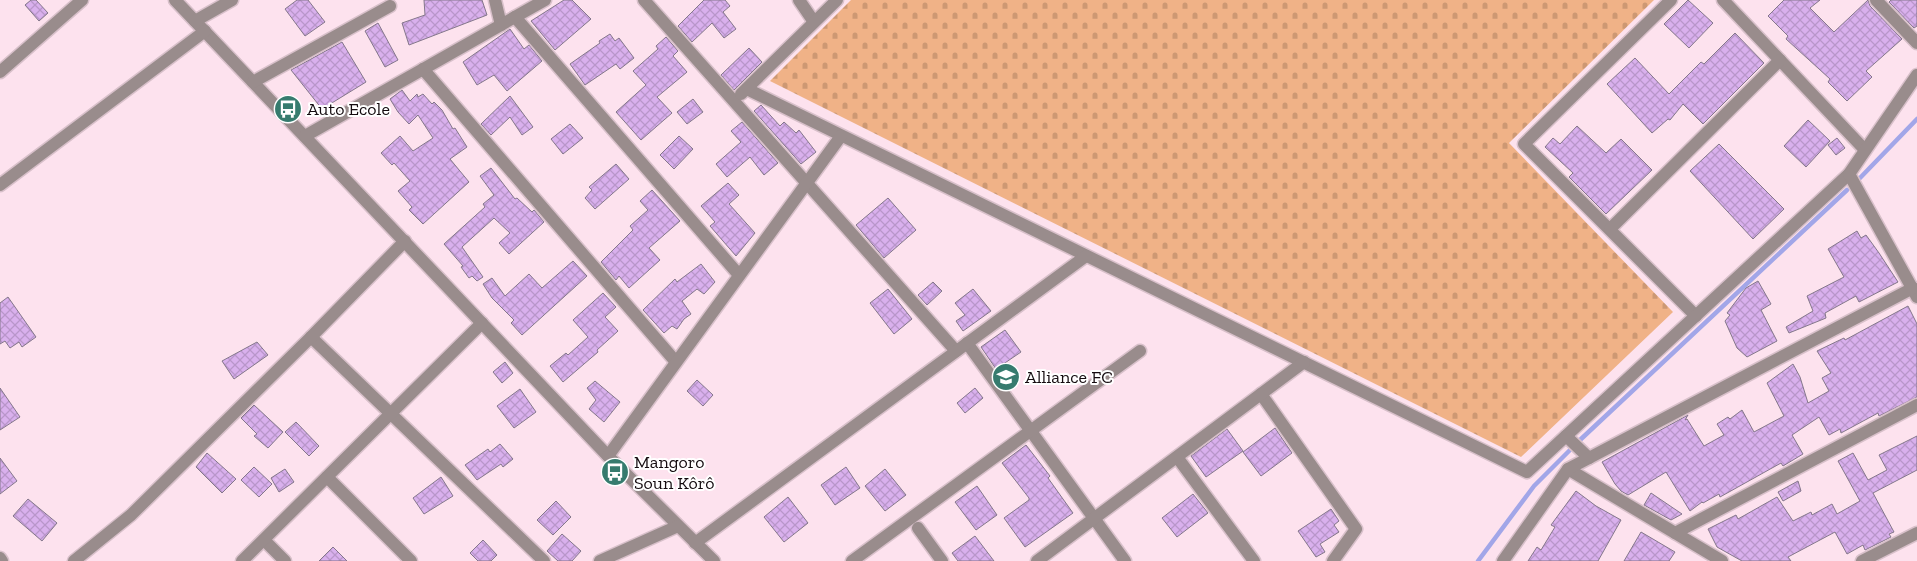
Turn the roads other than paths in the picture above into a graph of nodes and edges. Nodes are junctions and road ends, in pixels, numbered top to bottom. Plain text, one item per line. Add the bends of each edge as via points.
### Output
1 (82, 0) edge
2 (175, 0) edge
3 (232, 0) edge
4 (495, 0) edge
5 (545, 0) edge
6 (644, 0) edge
7 (799, 0) edge
8 (838, 0) edge
9 (1671, 0) edge
10 (1723, 0) edge
11 (1876, 0) edge
12 (390, 6) dead end
13 (515, 17) junction
14 (195, 21) junction
15 (814, 22) junction
16 (501, 25) junction
17 (205, 31) junction
18 (1917, 43) edge
19 (1780, 60) junction
20 (423, 69) junction
21 (0, 72) edge
22 (253, 82) junction
23 (1915, 83) edge
24 (747, 89) junction
25 (734, 100) junction
26 (305, 136) junction
27 (841, 136) junction
28 (1865, 150) junction
29 (1849, 174) junction
30 (807, 182) junction
31 (0, 185) edge
32 (1610, 229) junction
33 (405, 241) junction
34 (1086, 256) junction
35 (740, 275) junction
36 (1915, 292) edge
37 (1696, 316) junction
38 (482, 323) junction
39 (311, 337) junction
40 (967, 343) junction
41 (1140, 351) dead end
42 (956, 352) junction
43 (676, 362) junction
44 (1304, 362) junction
45 (1261, 394) junction
46 (1917, 405) edge
47 (391, 413) junction
48 (1030, 431) junction
49 (1566, 436) junction
50 (608, 456) junction
51 (1177, 457) junction
52 (1589, 458) junction
53 (1568, 469) junction
54 (327, 476) junction
55 (1094, 518) junction
56 (678, 526) junction
57 (918, 528) dead end
58 (1675, 533) junction
59 (1917, 533) edge
60 (264, 540) junction
61 (696, 543) junction
62 (0, 558) edge
63 (2, 561) edge
64 (74, 561) edge
65 (242, 561) edge
66 (285, 561) edge
67 (412, 561) edge
68 (544, 561) edge
69 (600, 561) edge
70 (714, 561) edge
71 (852, 561) edge
72 (942, 561) edge
73 (1036, 561) edge
74 (1125, 561) edge
75 (1254, 561) edge
76 (1333, 561) edge
77 (1503, 561) edge
78 (1722, 561) edge
79 (1862, 561) edge

1 - 21 street
2 - 14 street
3 - 14 street
4 - 16 street
5 - 13 street
6 - 25 street
7 - 15 street
8 - 15 street
9 - 32 street via 1524,144
10 - 19 street
11 - 18 street
12 - 22 street
13 - 16 street
13 - 35 street
14 - 17 street
15 - 24 street
16 - 20 street
17 - 22 street
17 - 31 street
19 - 28 street
19 - 32 street
20 - 26 street
20 - 43 street
22 - 26 street
23 - 28 street
24 - 25 street
24 - 27 street
25 - 30 street
26 - 33 street
27 - 30 street
27 - 34 street
28 - 29 street
29 - 36 street
29 - 37 street
30 - 35 street
30 - 42 street
32 - 37 street
33 - 38 street
33 - 39 street
34 - 40 street
34 - 44 street
35 - 43 street
36 - 52 street
37 - 49 street
38 - 47 street
38 - 50 street
39 - 47 street
39 - 64 street via 131,515
40 - 42 street
40 - 48 street
41 - 48 street
42 - 61 street
43 - 50 street
44 - 45 street
44 - 49 street via 1527,472
45 - 51 street
45 - 76 street via 1356,529
46 - 58 street
47 - 54 street
47 - 68 street
48 - 55 street
48 - 71 street
49 - 52 street
50 - 56 street
51 - 55 street
51 - 75 street
52 - 53 street
53 - 58 street
53 - 77 street
54 - 60 street
54 - 67 street
55 - 73 street
55 - 74 street
56 - 61 street
56 - 69 street
57 - 72 street
58 - 78 street
59 - 79 street
60 - 65 street
60 - 66 street
61 - 70 street
62 - 63 street

